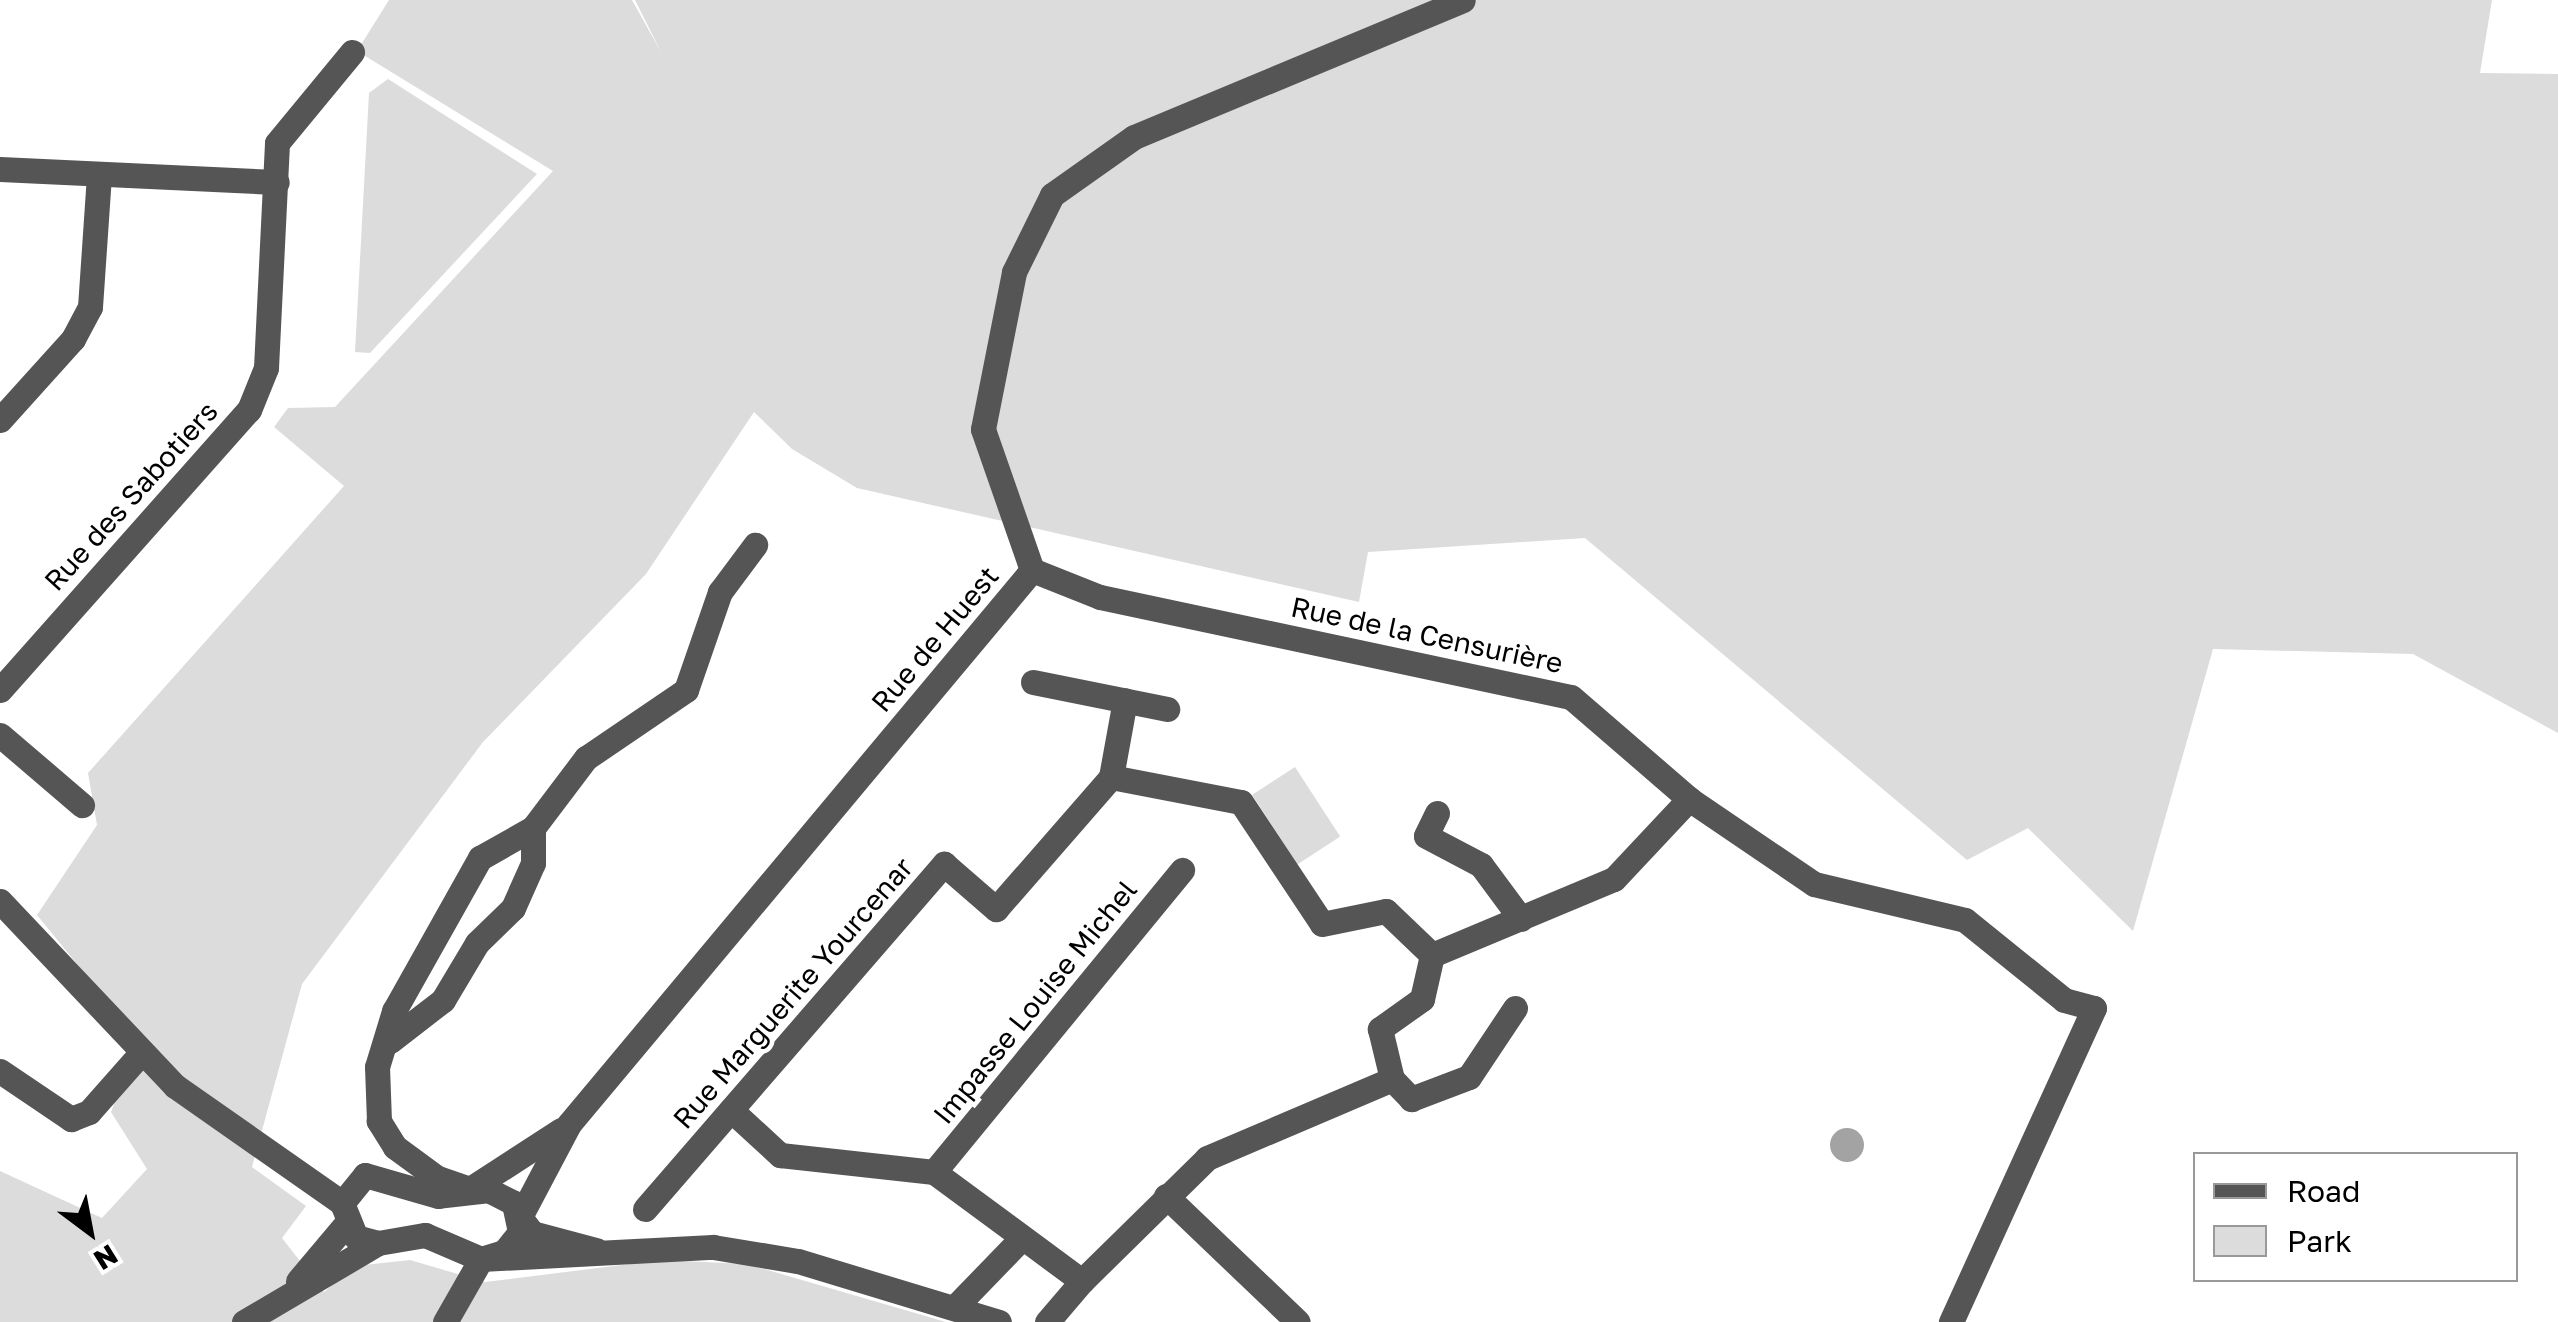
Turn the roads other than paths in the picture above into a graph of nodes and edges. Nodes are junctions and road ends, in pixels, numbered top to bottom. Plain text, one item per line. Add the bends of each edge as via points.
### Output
1 (1463, 0) edge
2 (352, 52) dead end
3 (0, 169) edge
4 (99, 174) junction
5 (277, 182) junction
6 (0, 420) edge
7 (755, 545) dead end
8 (1032, 570) junction
9 (1033, 682) dead end
10 (0, 690) edge
11 (1126, 700) junction
12 (1167, 708) dead end
13 (0, 735) edge
14 (1111, 777) junction
15 (1688, 799) junction
16 (82, 805) dead end
17 (1437, 813) dead end
18 (533, 828) junction
19 (1182, 870) dead end
20 (0, 901) edge
21 (1521, 920) junction
22 (1432, 955) junction
23 (1516, 1008) dead end
24 (390, 1041) junction
25 (142, 1052) junction
26 (0, 1071) edge
27 (1392, 1079) junction
28 (731, 1110) junction
29 (569, 1124) junction
30 (384, 1134) junction
31 (934, 1172) junction
32 (365, 1175) junction
33 (470, 1188) junction
34 (1166, 1196) junction
35 (646, 1209) dead end
36 (344, 1214) junction
37 (520, 1217) junction
38 (1020, 1240) junction
39 (378, 1243) junction
40 (596, 1250) junction
41 (482, 1258) junction
42 (1082, 1280) junction
43 (955, 1307) junction
44 (234, 1322) edge
45 (244, 1322) edge
46 (445, 1322) edge
47 (998, 1322) edge
48 (1047, 1322) edge
49 (1298, 1322) edge
50 (1951, 1322) edge

1 - 8 street, Rue de Huest via 1134,138 1052,196 1014,272 983,429
2 - 5 street, Rue des Sabotiers via 283,126
3 - 4 street
4 - 5 street
4 - 6 street via 90,307
5 - 10 street, Rue des Sabotiers via 266,368 248,410
7 - 18 street via 720,592 686,690 586,758
8 - 15 street, Rue de la Censurière via 1100,597 1571,697
8 - 29 street, Rue de Huest
9 - 11 street
11 - 12 street
11 - 14 street
13 - 16 street
14 - 22 street via 1241,802 1322,924 1386,912
14 - 28 street, Rue Marguerite Yourcenar via 996,909 944,864
15 - 21 street via 1614,879
15 - 50 street, Rue de la Censurière via 1814,884 1964,920 2064,1000 2094,1008
17 - 21 street via 1426,836 1481,865
18 - 24 street via 533,864 513,908 477,943 443,1000
18 - 24 street via 499,843 465,878 446,924 406,978
19 - 31 street, Impasse Louise Michel
20 - 25 street
21 - 22 street
22 - 27 street via 1422,998 1380,1030
23 - 27 street via 1469,1077 1412,1099
24 - 30 street via 377,1067
25 - 26 street via 89,1112 71,1119
25 - 36 street via 209,1115
27 - 34 street via 1207,1158
28 - 31 street via 780,1155
28 - 35 street, Rue Marguerite Yourcenar
29 - 33 street, Rue de Huest
29 - 37 street, Rue de Huest
30 - 32 street
30 - 33 street via 436,1177
31 - 38 street
32 - 33 street via 438,1196
32 - 36 street
33 - 37 street via 498,1192
34 - 42 street
34 - 49 street
36 - 39 street
36 - 44 street via 301,1279
37 - 40 street via 532,1233
37 - 41 street, Rue de Huest via 504,1252
38 - 42 street
38 - 43 street
39 - 41 street via 425,1234
39 - 45 street
40 - 41 street
40 - 43 street via 714,1247
41 - 46 street
42 - 48 street
43 - 47 street

